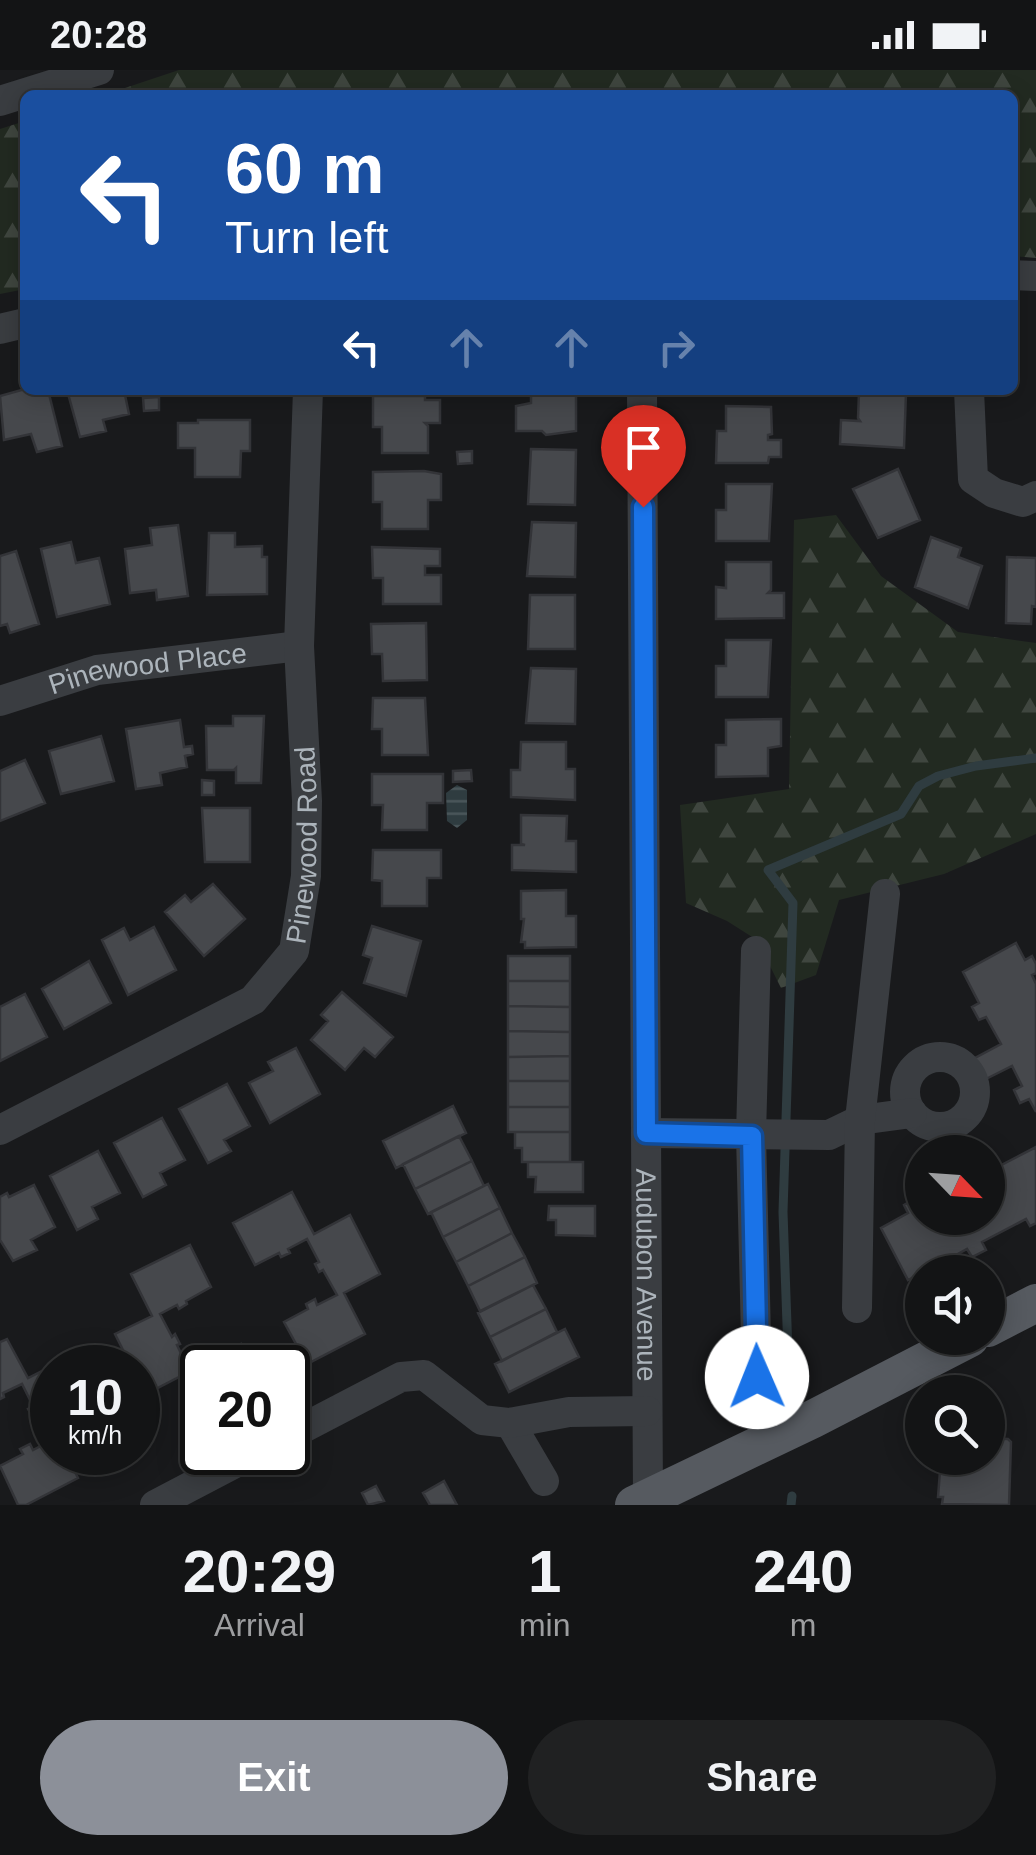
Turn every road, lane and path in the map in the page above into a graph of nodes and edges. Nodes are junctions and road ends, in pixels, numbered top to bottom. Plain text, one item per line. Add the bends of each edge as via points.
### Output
1 (99, 70) edge
2 (8, 89) edge
3 (308, 395) edge
4 (642, 395) edge
5 (969, 395) edge
6 (1036, 496) edge
7 (300, 646) junction
8 (0, 701) edge
9 (885, 894) dead end
10 (756, 951) dead end
11 (912, 1113) dead end
12 (860, 1120) junction
13 (0, 1130) edge
14 (646, 1133) junction
15 (758, 1135) junction
16 (1036, 1305) edge
17 (857, 1308) dead end
18 (1005, 1320) edge
19 (937, 1355) edge
20 (757, 1377) dead end
21 (647, 1411) junction
22 (510, 1424) junction
23 (310, 1425) edge
24 (212, 1475) edge
25 (544, 1481) dead end
26 (641, 1502) edge
27 (154, 1505) edge

1 - 2 street
3 - 7 street, Pinewood Road
4 - 14 street, Audubon Avenue
5 - 6 street via 973,479 1023,502
7 - 8 street, Pinewood Place via 97,670
7 - 13 street, Pinewood Road via 308,801 294,951 253,1000
9 - 12 street
10 - 15 street
11 - 12 street
12 - 15 street via 829,1135
12 - 17 street
14 - 15 street
14 - 21 street, Audubon Avenue
15 - 20 street
16 - 18 main road
19 - 26 main road
21 - 22 street via 569,1412
21 - 26 street, Audubon Avenue
22 - 23 street via 482,1420 424,1375 402,1377
22 - 25 street
24 - 27 street

